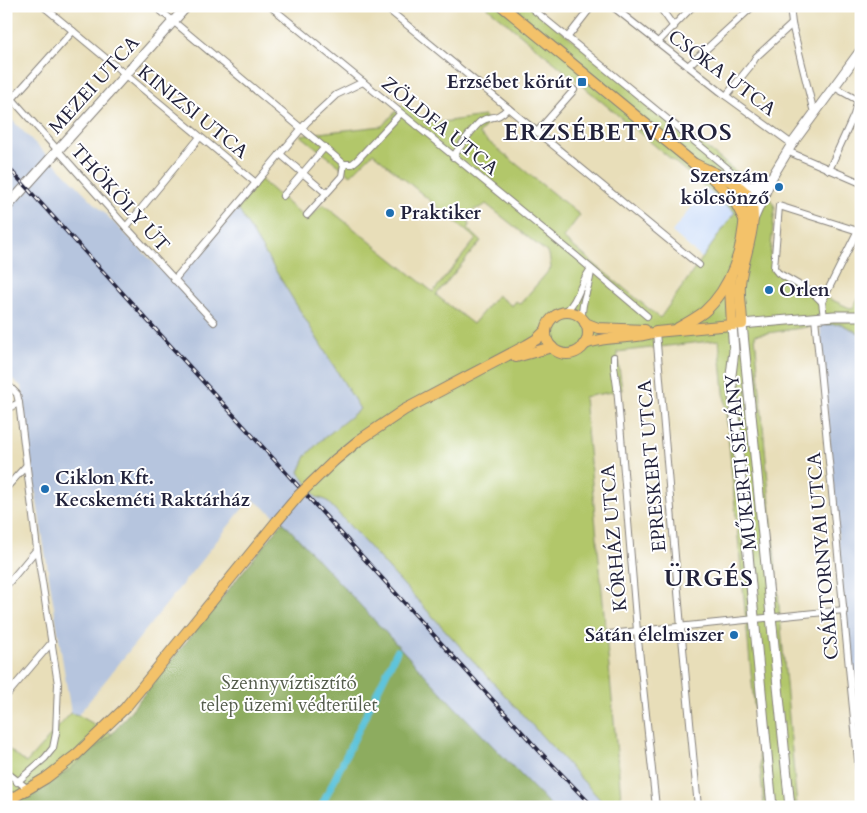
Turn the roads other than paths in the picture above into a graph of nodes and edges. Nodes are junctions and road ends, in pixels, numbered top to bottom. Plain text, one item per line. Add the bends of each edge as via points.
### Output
1 (43, 6) edge
2 (155, 6) edge
3 (187, 6) edge
4 (270, 6) edge
5 (384, 6) edge
6 (502, 6) edge
7 (529, 6) edge
8 (592, 6) edge
9 (612, 6) edge
10 (660, 6) edge
11 (692, 6) edge
12 (753, 6) edge
13 (780, 6) edge
14 (790, 9) edge
15 (173, 22) junction
16 (792, 24) junction
17 (674, 27) junction
18 (73, 31) junction
19 (567, 38) junction
20 (658, 42) junction
21 (861, 51) edge
22 (688, 66) junction
23 (125, 75) junction
24 (363, 82) junction
25 (834, 88) junction
26 (861, 88) edge
27 (574, 90) dead end
28 (6, 92) edge
29 (726, 96) junction
30 (12, 98) junction
31 (860, 102) edge
32 (508, 108) junction
33 (814, 113) junction
34 (400, 114) junction
35 (302, 128) junction
36 (537, 132) junction
37 (200, 137) junction
38 (325, 147) junction
39 (789, 148) junction
40 (58, 150) junction
41 (280, 154) junction
42 (453, 157) junction
43 (344, 164) junction
44 (694, 164) junction
45 (829, 170) junction
46 (302, 173) junction
47 (772, 177) junction
48 (739, 181) junction
49 (256, 183) junction
50 (861, 184) edge
51 (721, 185) junction
52 (326, 193) junction
53 (283, 196) dead end
54 (749, 198) junction
55 (6, 208) edge
56 (307, 215) dead end
57 (748, 220) junction
58 (126, 227) junction
59 (859, 228) edge
60 (699, 264) dead end
61 (734, 267) junction
62 (591, 269) junction
63 (174, 280) junction
64 (822, 302) junction
65 (565, 312) junction
66 (647, 316) dead end
67 (861, 316) edge
68 (820, 318) junction
69 (583, 321) junction
70 (214, 322) dead end
71 (742, 324) junction
72 (732, 325) junction
73 (546, 330) junction
74 (675, 330) junction
75 (656, 332) junction
76 (583, 346) junction
77 (552, 347) junction
78 (614, 357) dead end
79 (492, 365) junction
80 (6, 383) edge
81 (18, 403) junction
82 (6, 409) edge
83 (26, 466) junction
84 (6, 488) edge
85 (37, 549) junction
86 (6, 586) edge
87 (844, 610) junction
88 (772, 617) junction
89 (753, 619) junction
90 (680, 627) junction
91 (637, 631) junction
92 (609, 634) dead end
93 (52, 642) junction
94 (6, 696) edge
95 (6, 772) edge
96 (17, 782) junction
97 (28, 789) junction
98 (861, 791) edge
99 (6, 802) edge
100 (656, 807) edge
101 (698, 807) edge
102 (772, 807) edge
103 (790, 807) edge

1 - 18 street, KINIZSI UTCA
2 - 15 street
3 - 15 street, MEZEI UTCA
4 - 24 street, ZÖLDFA UTCA
5 - 32 street
6 - 44 main road
7 - 19 street
8 - 19 street
9 - 20 street, CSÓKA UTCA
10 - 17 street
11 - 17 street
12 - 22 street
13 - 14 street
14 - 16 street
15 - 23 street, MEZEI UTCA
15 - 35 street
16 - 29 street via 756,57
16 - 33 street
17 - 20 street
18 - 23 street, KINIZSI UTCA
18 - 30 street
19 - 48 street via 725,166
20 - 22 street, CSÓKA UTCA
21 - 25 street
22 - 29 street, CSÓKA UTCA
23 - 37 street, KINIZSI UTCA
23 - 40 street, MEZEI UTCA
24 - 34 street, ZÖLDFA UTCA
24 - 35 street via 336,95
25 - 31 street
25 - 33 street
26 - 31 street
27 - 36 street
28 - 30 street, THÖKÖLY ÚT
29 - 39 street, CSÓKA UTCA
30 - 40 street, THÖKÖLY ÚT
31 - 45 street
32 - 36 street
32 - 42 street via 498,118 478,124
33 - 39 street
34 - 42 street, ZÖLDFA UTCA
34 - 43 street via 357,160
35 - 38 street
35 - 41 street
36 - 60 street
37 - 49 street, KINIZSI UTCA
37 - 58 street
38 - 43 street
38 - 46 street
39 - 45 street, CSÓKA UTCA
39 - 47 street
40 - 55 street, MEZEI UTCA
40 - 58 street, THÖKÖLY ÚT
41 - 46 street
41 - 49 street
42 - 62 street, ZÖLDFA UTCA
43 - 52 street via 342,176
44 - 48 main road
44 - 51 main road
45 - 50 street, CSÓKA UTCA
46 - 52 street
46 - 53 street
47 - 48 street via 752,186
47 - 54 street
47 - 57 street
48 - 54 main road
49 - 63 street
51 - 54 main road
51 - 57 main road
52 - 56 street
54 - 57 main road via 752,209
57 - 61 main road
57 - 71 main road via 740,285
58 - 63 street, THÖKÖLY ÚT
59 - 64 street
59 - 64 street via 779,206 774,268
61 - 72 main road via 730,287
61 - 74 main road via 712,304
62 - 65 street via 575,301
62 - 66 street, ZÖLDFA UTCA
62 - 69 street via 583,299
63 - 70 street, THÖKÖLY ÚT
64 - 68 street, CSÁKTORNYAI UTCA
65 - 69 main road via 574,313
65 - 73 main road via 552,318
67 - 68 street
68 - 71 street
68 - 87 street, CSÁKTORNYAI UTCA
69 - 75 main road via 598,328
69 - 76 main road via 587,334
71 - 72 main road
71 - 88 street, MŰKERTI SÉTÁNY
72 - 74 main road
72 - 89 street, MŰKERTI SÉTÁNY via 734,351 731,375
73 - 77 main road
73 - 79 main road via 538,339
74 - 75 main road
75 - 76 main road via 596,340
75 - 90 street, EPRESKERT UTCA
76 - 77 main road via 569,353
77 - 79 main road
78 - 91 street, KÓRHÁZ UTCA
79 - 97 main road, bridge via 404,410 335,460 277,521 126,708 76,755
80 - 81 street via 17,394
81 - 82 street
81 - 83 street
83 - 84 street
83 - 85 street
85 - 86 street
85 - 93 street
87 - 88 street
87 - 98 street, CSÁKTORNYAI UTCA
88 - 89 street
88 - 103 street, MŰKERTI SÉTÁNY
89 - 90 street
89 - 102 street, MŰKERTI SÉTÁNY
90 - 91 street
90 - 101 street, EPRESKERT UTCA
91 - 92 street
91 - 100 street, KÓRHÁZ UTCA
93 - 94 street
93 - 96 street via 58,684 53,748
95 - 96 street
96 - 97 street
97 - 99 main road

